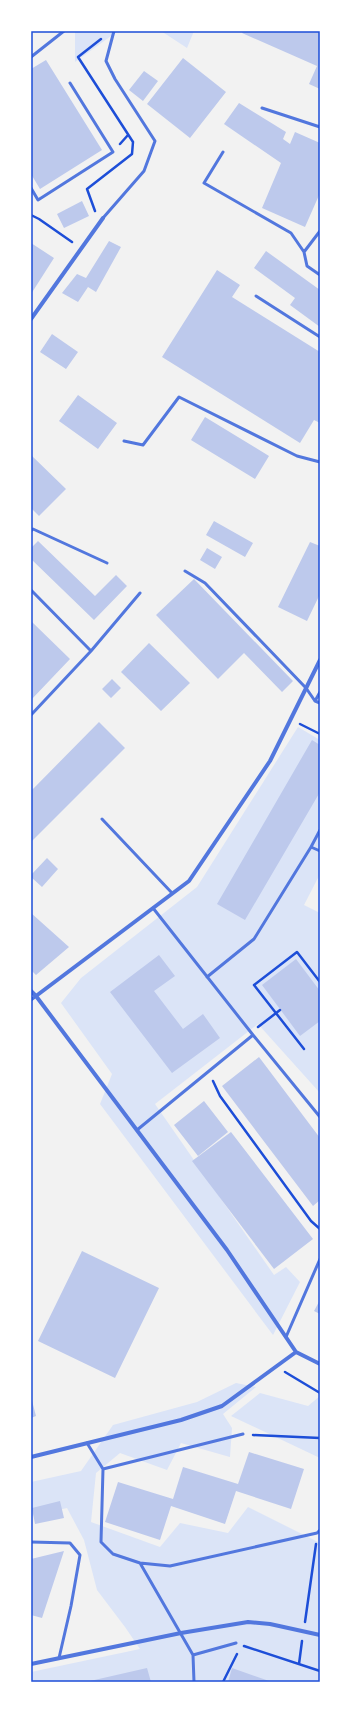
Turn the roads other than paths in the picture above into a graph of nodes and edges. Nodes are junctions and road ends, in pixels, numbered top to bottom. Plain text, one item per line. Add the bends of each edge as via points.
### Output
1 (64, 31) edge
2 (114, 31) edge
3 (31, 57) edge
4 (70, 83) dead end
5 (262, 108) dead end
6 (320, 127) edge
7 (223, 152) dead end
8 (31, 188) edge
9 (103, 218) joint
10 (320, 231) edge
11 (304, 252) junction
12 (320, 275) edge
13 (256, 296) dead end
14 (31, 319) edge
15 (320, 337) edge
16 (124, 441) dead end
17 (320, 462) edge
18 (31, 531) edge
19 (107, 563) dead end
20 (185, 570) dead end
21 (31, 590) edge
22 (140, 593) dead end
23 (91, 651) junction
24 (320, 660) edge
25 (306, 688) junction
26 (320, 692) edge
27 (315, 700) junction
28 (320, 703) edge
29 (31, 715) edge
30 (102, 819) dead end
31 (320, 830) edge
32 (311, 847) junction
33 (320, 851) edge
34 (172, 893) junction
35 (153, 908) junction
36 (207, 977) junction
37 (31, 991) edge
38 (36, 996) junction
39 (31, 1000) edge
40 (252, 1033) junction
41 (320, 1117) edge
42 (137, 1130) junction
43 (320, 1260) edge
44 (286, 1337) junction
45 (296, 1352) junction
46 (320, 1364) edge
47 (243, 1434) road end
48 (88, 1443) junction
49 (31, 1457) edge
50 (103, 1469) junction
51 (319, 1533) edge
52 (31, 1542) edge
53 (140, 1563) junction
54 (181, 1633) junction
55 (320, 1635) edge
56 (236, 1643) road end
57 (193, 1655) junction
58 (59, 1658) junction
59 (31, 1664) edge
60 (194, 1682) edge

1 - 3 lane
2 - 9 lane via 106,61 154,141 144,171
4 - 8 lane via 113,152 38,200
5 - 6 lane
7 - 11 lane via 204,183 291,233
9 - 14 street
10 - 11 lane
11 - 12 lane via 307,266
13 - 15 lane
16 - 17 lane via 143,445 179,396 297,456
18 - 19 lane via 33,529
20 - 25 lane via 205,583
21 - 23 lane
22 - 23 lane
23 - 29 lane
24 - 25 street
25 - 27 lane
25 - 34 street via 270,761 189,881
26 - 27 lane
27 - 28 lane
30 - 34 lane
31 - 32 lane
32 - 33 lane
32 - 36 lane via 254,939
34 - 35 street
35 - 36 lane
35 - 38 street
36 - 40 lane
37 - 38 street
38 - 39 lane
38 - 42 street
40 - 41 lane
40 - 42 lane
42 - 44 street via 227,1250
43 - 44 lane
44 - 45 street
45 - 46 street
45 - 48 street via 222,1406 181,1420
47 - 50 lane
48 - 49 street
48 - 50 lane
50 - 53 lane via 101,1542 113,1554
51 - 53 lane via 170,1566
52 - 58 lane via 70,1543 80,1556
53 - 54 lane
54 - 55 street via 248,1622
54 - 57 lane
54 - 58 street
56 - 57 lane
57 - 60 lane
58 - 59 street

